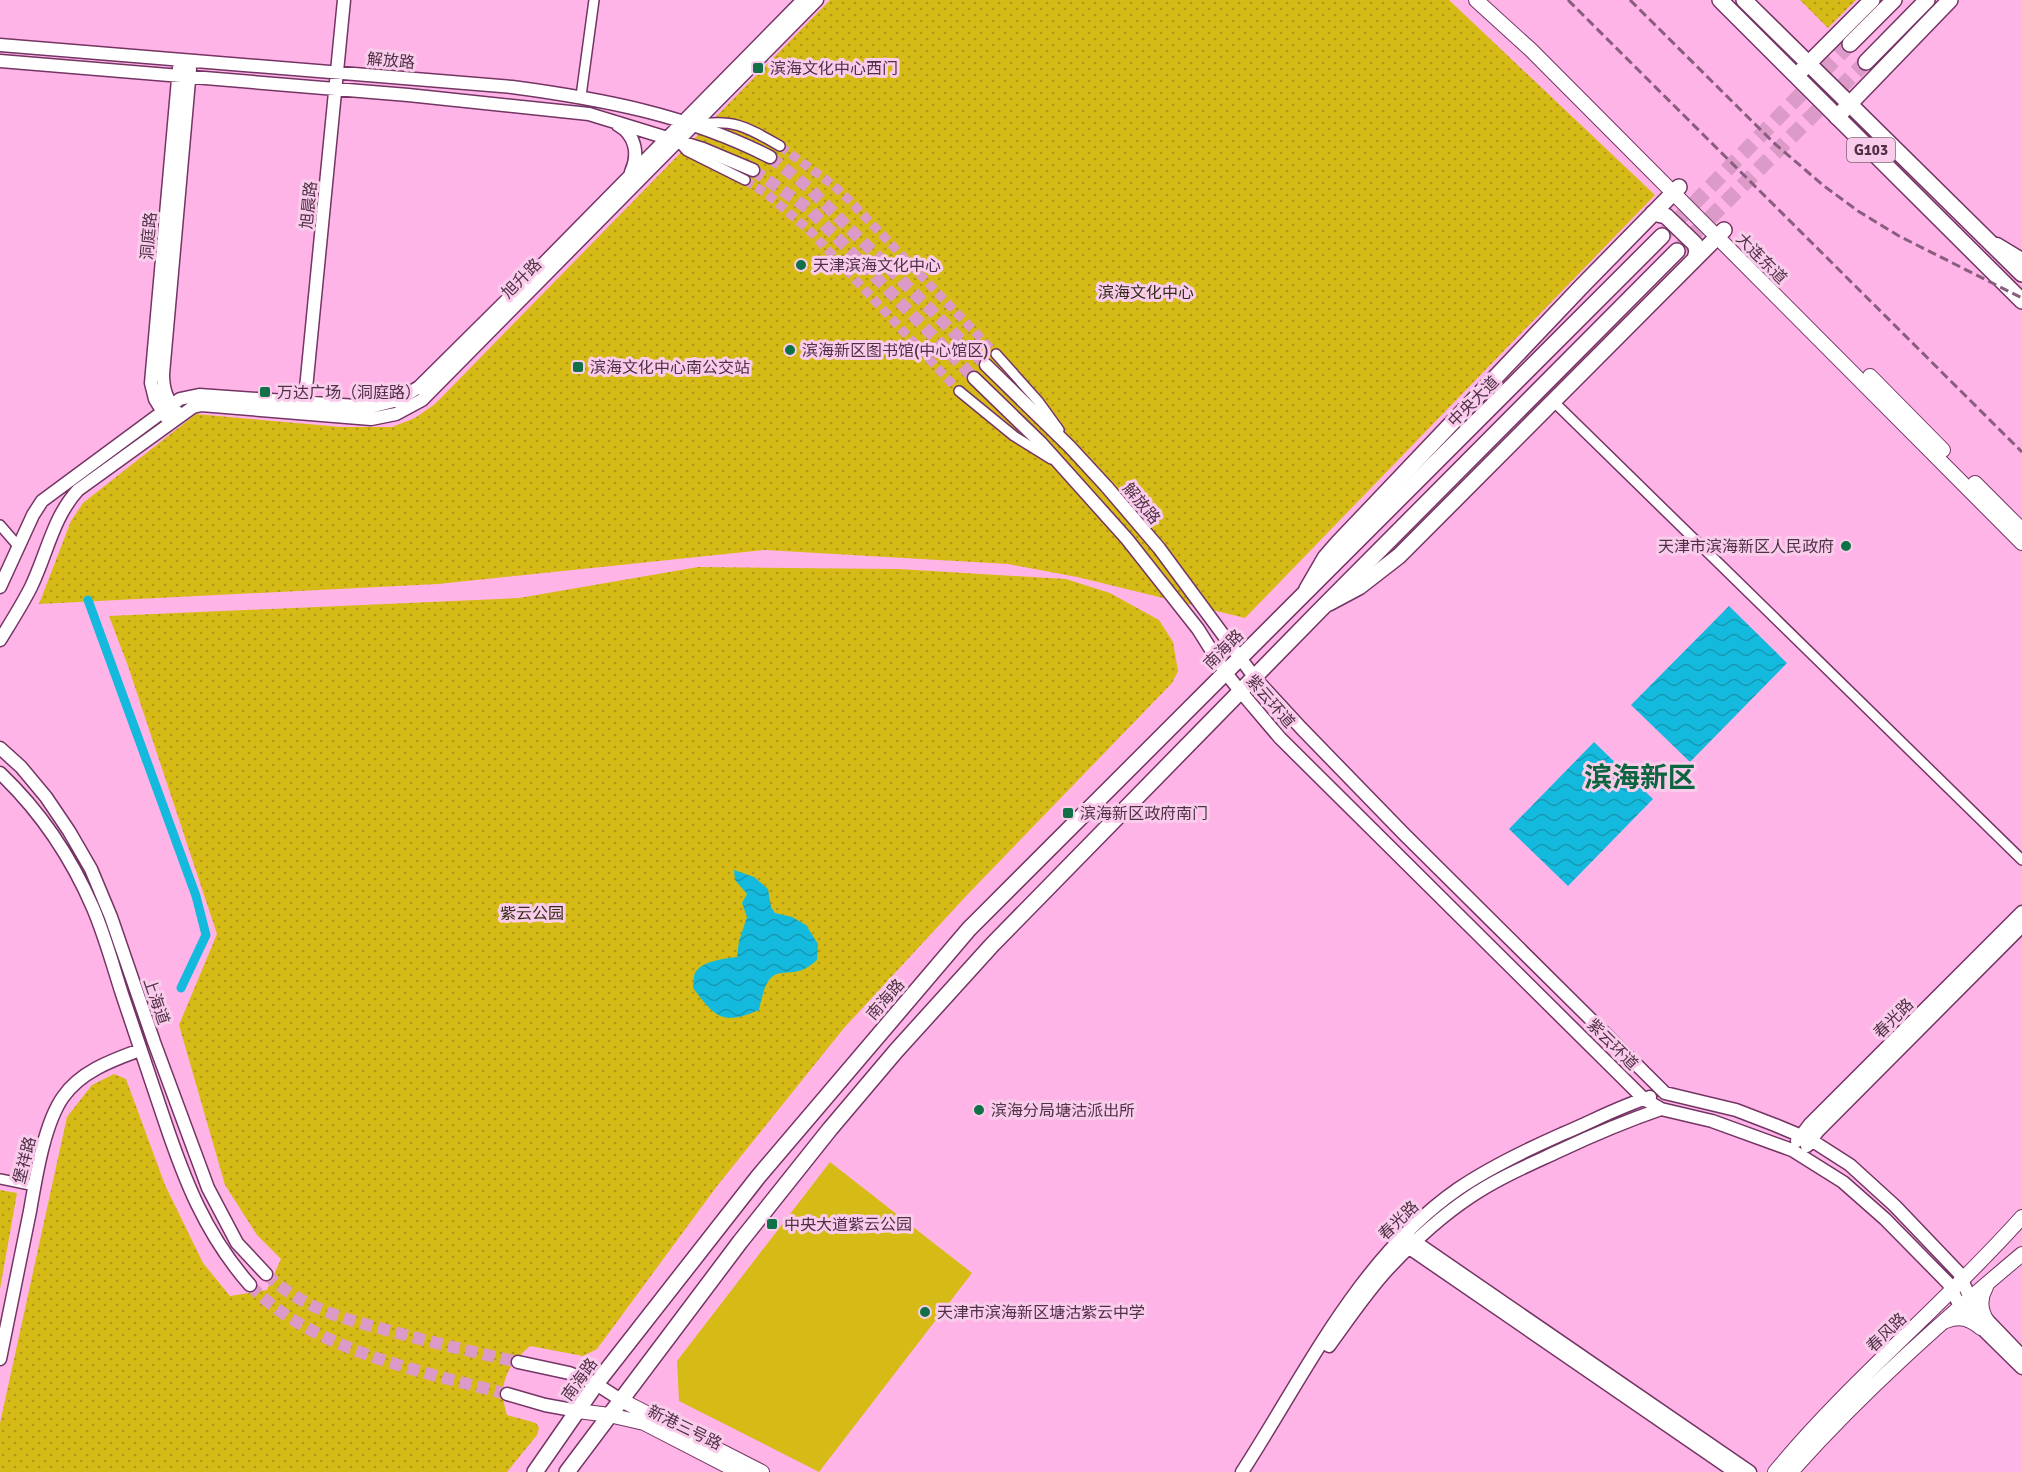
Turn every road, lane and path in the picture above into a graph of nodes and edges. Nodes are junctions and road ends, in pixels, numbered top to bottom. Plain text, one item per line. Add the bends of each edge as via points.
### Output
1 (344, 0) edge
2 (594, 0) edge
3 (803, 0) edge
4 (817, 0) edge
5 (1476, 0) edge
6 (1488, 0) edge
7 (1720, 0) edge
8 (1744, 0) edge
9 (1872, 0) edge
10 (1894, 0) edge
11 (1927, 0) edge
12 (1950, 0) edge
13 (1850, 44) tunnel mouth
14 (0, 45) edge
15 (0, 61) edge
16 (185, 61) junction
17 (1866, 62) tunnel mouth
18 (1809, 64) junction
19 (338, 72) junction
20 (1797, 75) junction
21 (184, 76) junction
22 (336, 89) junction
23 (581, 96) junction
24 (1851, 104) junction
25 (1837, 117) junction
26 (606, 119) junction
27 (688, 123) junction
28 (674, 140) junction
29 (780, 146) tunnel mouth
30 (770, 157) tunnel mouth
31 (749, 175) tunnel mouth
32 (627, 179) junction
33 (1676, 190) junction
34 (1653, 213) junction
35 (1720, 233) junction
36 (1662, 236) tunnel mouth
37 (1983, 236) junction
38 (1677, 251) tunnel mouth
39 (1695, 259) junction
40 (2022, 259) edge
41 (2022, 274) edge
42 (2022, 301) edge
43 (996, 354) tunnel mouth
44 (986, 365) tunnel mouth
45 (974, 378) tunnel mouth
46 (959, 391) tunnel mouth
47 (1554, 402) junction
48 (305, 408) junction
49 (171, 414) junction
50 (1070, 447) junction
51 (1058, 463) junction
52 (0, 525) edge
53 (2022, 530) edge
54 (2022, 543) edge
55 (20, 547) junction
56 (0, 587) edge
57 (1307, 589) junction
58 (1324, 606) junction
59 (0, 640) edge
60 (1240, 657) junction
61 (1225, 672) junction
62 (1255, 678) junction
63 (1240, 692) junction
64 (0, 748) edge
65 (0, 773) edge
66 (2022, 860) edge
67 (2022, 912) edge
68 (2022, 926) edge
69 (141, 1050) junction
70 (1665, 1093) junction
71 (1644, 1099) junction
72 (1661, 1109) junction
73 (1806, 1138) junction
74 (1797, 1152) junction
75 (0, 1179) edge
76 (34, 1186) junction
77 (2022, 1218) edge
78 (2022, 1224) edge
79 (1407, 1242) junction
80 (2022, 1252) edge
81 (1989, 1254) junction
82 (266, 1274) tunnel mouth
83 (1964, 1280) junction
84 (1991, 1281) junction
85 (250, 1285) tunnel mouth
86 (1953, 1290) junction
87 (1966, 1304) junction
88 (1945, 1322) junction
89 (1984, 1324) junction
90 (2022, 1356) edge
91 (0, 1359) edge
92 (518, 1362) tunnel mouth
93 (2022, 1368) edge
94 (596, 1384) junction
95 (507, 1394) tunnel mouth
96 (621, 1400) junction
97 (578, 1411) junction
98 (609, 1415) junction
99 (535, 1472) edge
100 (567, 1472) edge
101 (739, 1472) edge
102 (762, 1472) edge
103 (1242, 1472) edge
104 (1251, 1472) edge
105 (1735, 1472) edge
106 (1750, 1472) edge
107 (1775, 1472) edge
108 (1791, 1472) edge

1 - 19 street, 旭晨路
2 - 23 street
3 - 27 street, 旭升路
4 - 27 street, 旭升路
5 - 33 main road, 大连东道
6 - 33 main road, 大连东道
7 - 20 main road, G103
8 - 18 main road, G103
9 - 18 main road
10 - 13 main road
11 - 17 main road
12 - 24 main road
14 - 16 street, 解放路
15 - 21 street, 解放路
16 - 19 street, 解放路
16 - 21 street, 洞庭路
18 - 20 main road
18 - 24 main road, G103
19 - 22 street, 旭晨路
19 - 23 street, 解放路
20 - 25 main road, G103
21 - 22 street, 解放路
21 - 49 street, 洞庭路 via 151,383 155,399
22 - 26 street, 解放路 via 544,108
22 - 48 street, 旭晨路
23 - 27 street, 解放路
24 - 25 main road
24 - 37 main road, G103
25 - 42 main road, G103
26 - 28 street, 解放路
26 - 32 street via 623,128 633,141 635,159
27 - 28 street, 旭升路
27 - 29 street via 728,123
27 - 30 street, 解放路
28 - 31 street, 解放路 via 722,156
28 - 32 street, 旭升路
28 - 48 street, 旭升路 via 422,400 405,410 371,419
32 - 48 street, 旭升路 via 412,392 379,406
33 - 34 main road
33 - 35 main road, 大连东道
34 - 39 main road via 1666,216 1695,244
34 - 57 main road via 1338,543
35 - 39 main road
35 - 53 main road, 大连东道
35 - 54 main road, 大连东道
36 - 57 main road, 中央大道
37 - 40 street
37 - 41 main road, G103
38 - 58 main road
39 - 47 main road
43 - 50 street via 1038,401
44 - 50 street, 解放路
45 - 51 street
46 - 51 street via 1014,436
47 - 58 main road via 1399,555 1359,587
47 - 66 street
48 - 49 street, 旭升路 via 201,405
49 - 55 street via 42,501
49 - 59 street via 69,500 31,587
50 - 60 street, 解放路 via 1159,548
51 - 61 street via 1163,584
52 - 55 street
55 - 56 street
57 - 60 main road, 南海路
58 - 62 main road
60 - 61 main road, 南海路
60 - 62 street, 解放路
61 - 63 street, 紫云环道
61 - 94 main road, 南海路 via 969,929 758,1177
62 - 63 main road
62 - 70 street, 紫云环道 via 1404,834
63 - 71 street, 紫云环道 via 1280,738
63 - 96 main road via 1000,937 896,1051 740,1242
64 - 82 street, 上海道 via 46,798 91,869 208,1188 237,1242
65 - 69 street, 上海道 via 37,813 73,868 93,909
67 - 73 street, 春光路 via 1819,1115
68 - 73 street, 春光路 via 1818,1131
69 - 76 street, 堡祥路 via 97,1068 63,1096 54,1112
69 - 85 street, 上海道 via 198,1210 222,1250
70 - 71 street, 春光路
70 - 73 street, 紫云环道 via 1736,1110
71 - 72 street, 紫云环道
71 - 79 street, 春光路 via 1521,1153 1458,1189 1435,1206
72 - 74 street, 紫云环道 via 1712,1121
72 - 79 street, 春光路 via 1625,1121 1501,1178
73 - 74 street, 春光路
73 - 83 street, 紫云环道 via 1850,1165
74 - 86 street, 紫云环道 via 1860,1196
75 - 76 street
76 - 91 street, 堡祥路
77 - 81 main road, 春风路
78 - 81 street
79 - 103 street, 春光路 via 1379,1262 1340,1316
79 - 104 street, 春光路 via 1322,1354
79 - 105 street
79 - 106 street
80 - 84 main road, 春风路
81 - 83 main road, 春风路
83 - 86 main road, 春风路
83 - 87 street, 紫云环道
84 - 87 main road, 春风路
84 - 89 main road via 1981,1301
86 - 87 street, 紫云环道
86 - 107 main road, 春风路 via 1837,1404
87 - 88 main road, 春风路
87 - 89 street, 紫云环道
88 - 89 main road via 1961,1318
88 - 108 main road, 春风路 via 1858,1401
89 - 90 street, 紫云环道
89 - 93 street, 紫云环道
92 - 94 street via 570,1373
94 - 96 street
94 - 97 main road, 南海路
95 - 97 street
96 - 98 main road
96 - 102 main road, 新港三号路
97 - 98 main road, 新港三号路
97 - 99 main road, 南海路
98 - 100 main road
98 - 101 main road, 新港三号路 via 644,1423

